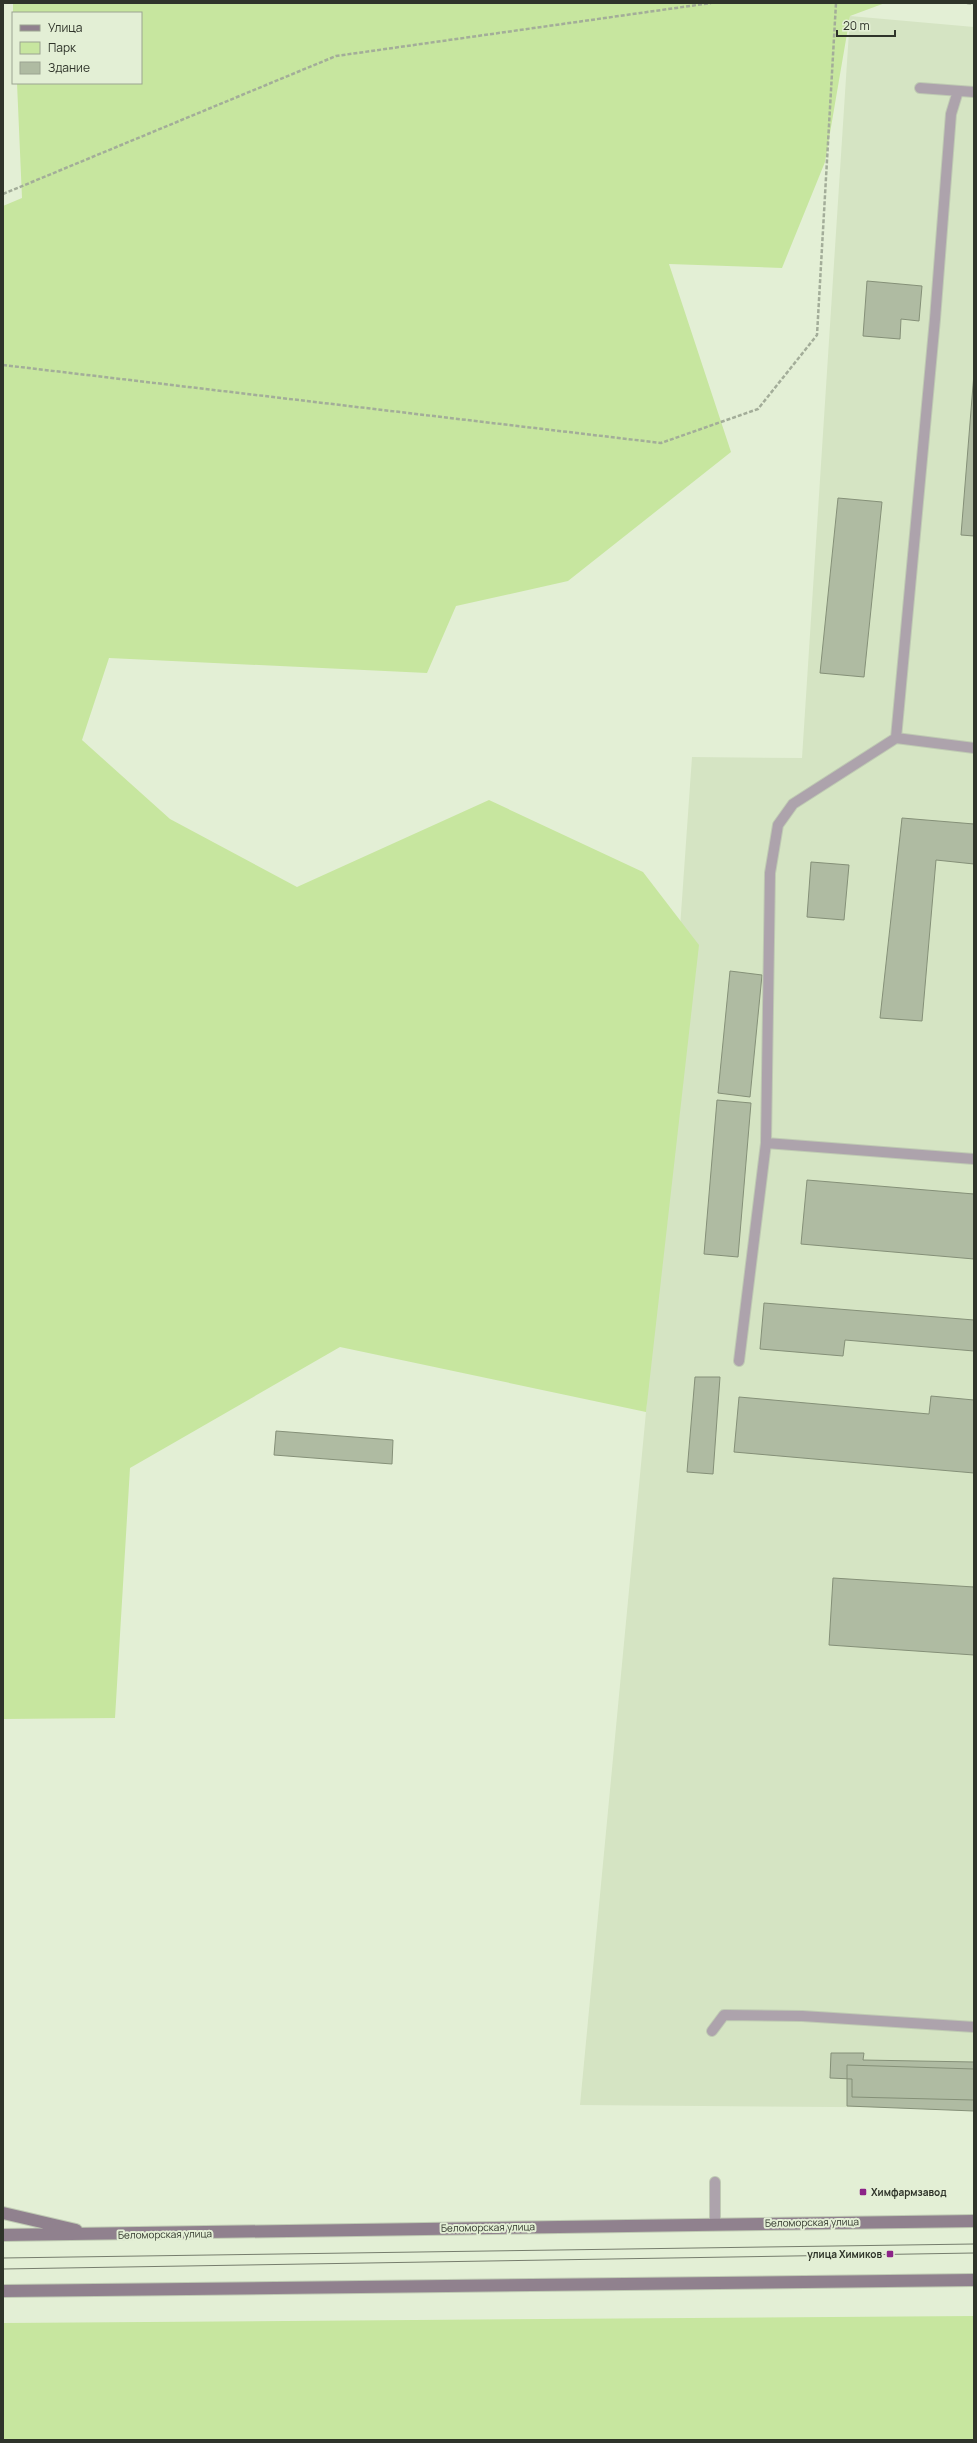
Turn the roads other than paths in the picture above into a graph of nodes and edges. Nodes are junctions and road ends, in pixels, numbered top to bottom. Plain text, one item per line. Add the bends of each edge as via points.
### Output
1 (920, 88) dead end
2 (958, 91) junction
3 (974, 92) edge
4 (896, 738) junction
5 (974, 748) edge
6 (766, 1144) junction
7 (974, 1159) edge
8 (739, 1361) dead end
9 (974, 2026) edge
10 (712, 2031) dead end
11 (715, 2182) dead end
12 (3, 2213) edge
13 (974, 2220) edge
14 (715, 2223) junction
15 (3, 2235) edge
16 (94, 2235) junction
17 (974, 2280) edge
18 (3, 2290) edge

1 - 2 lane
2 - 3 lane
2 - 4 lane via 951,114 935,319
4 - 5 lane
4 - 6 lane via 793,804 778,825 770,874
6 - 7 lane
6 - 8 lane
9 - 10 lane via 802,2016 724,2015
11 - 14 lane
12 - 16 main road
13 - 14 main road, Беломорская улица
14 - 16 main road, Беломорская улица
15 - 16 main road, Беломорская улица
17 - 18 main road

